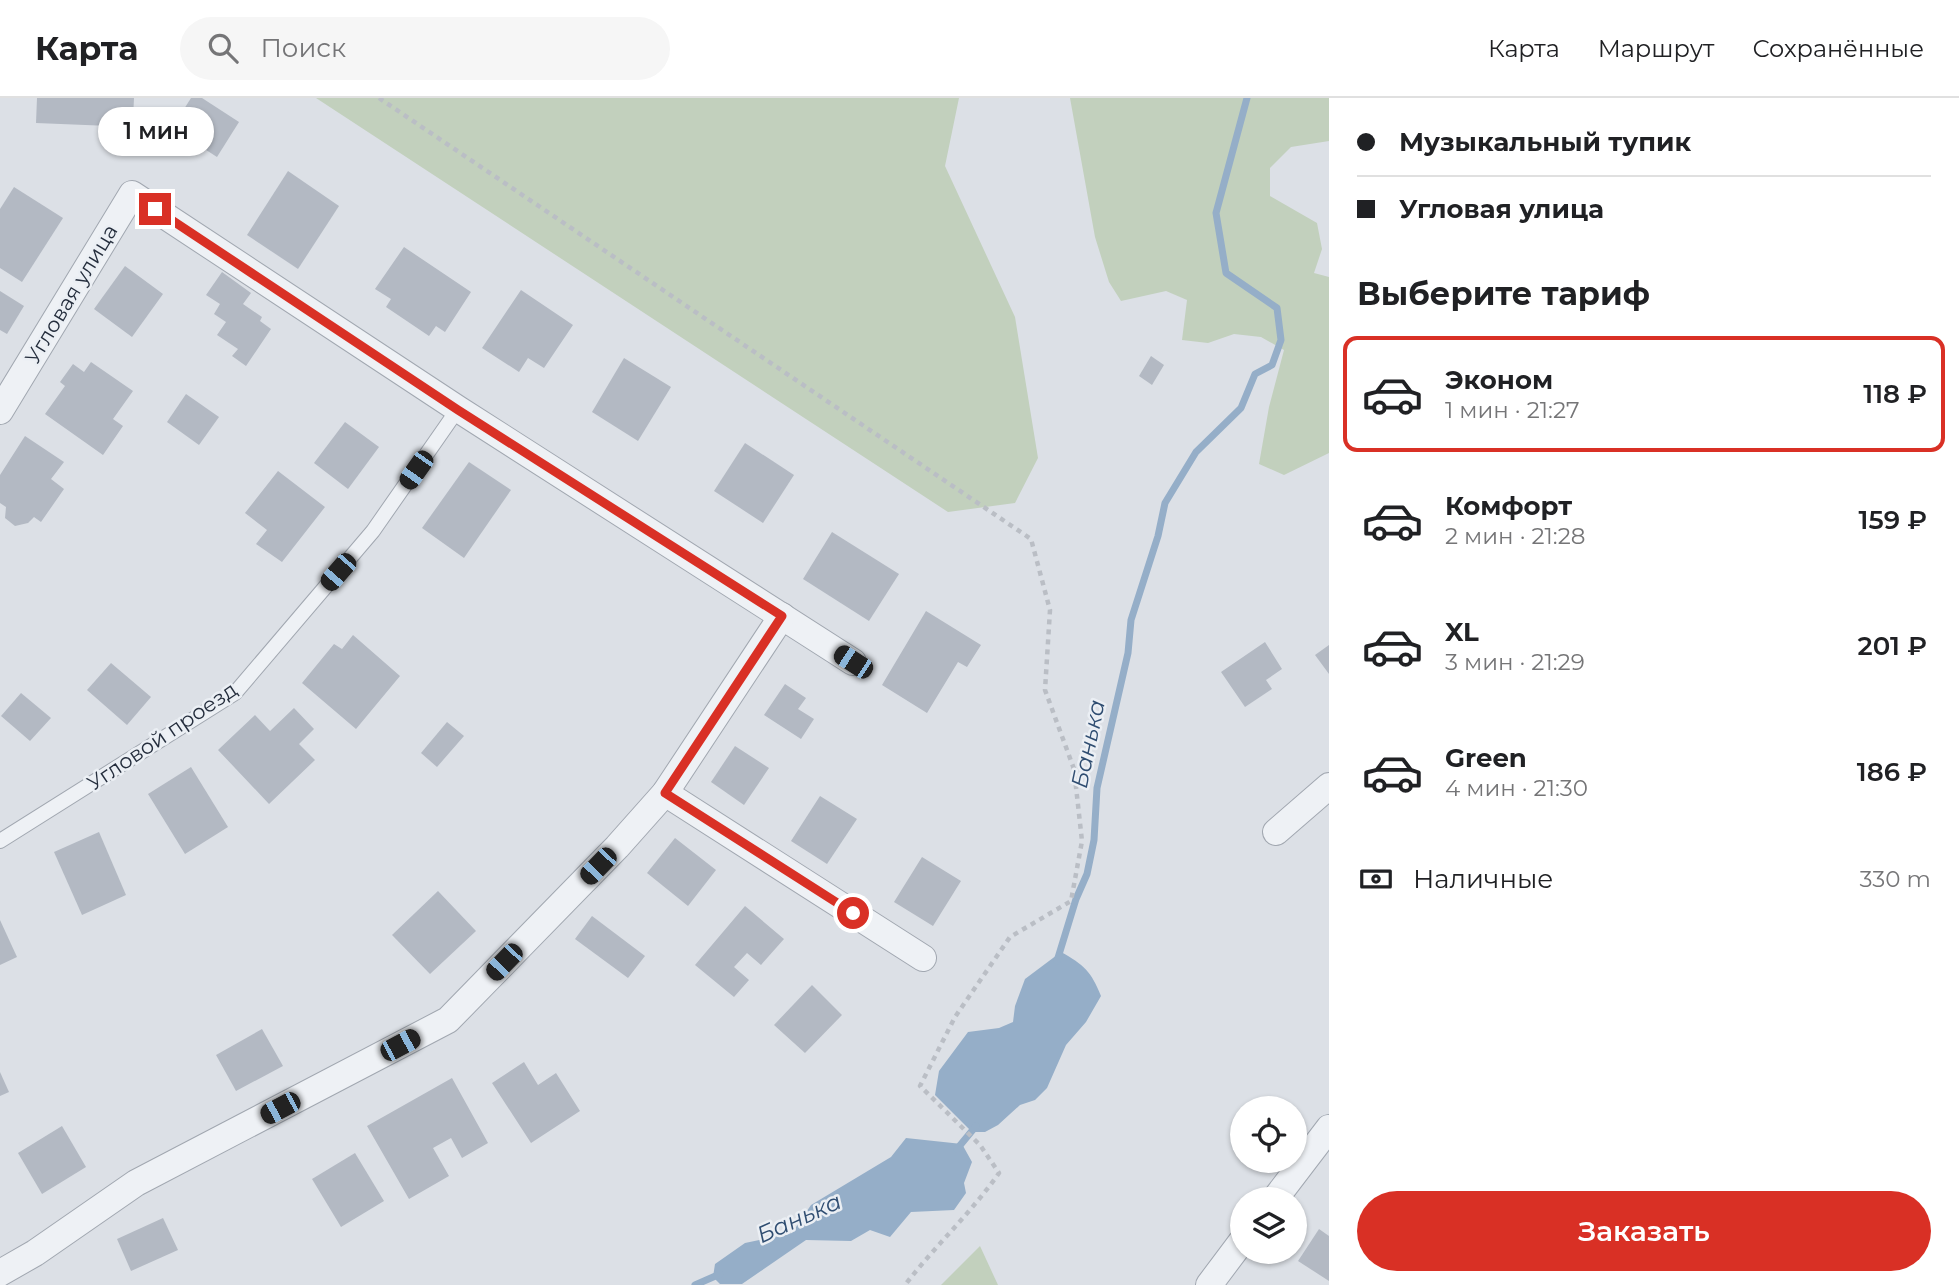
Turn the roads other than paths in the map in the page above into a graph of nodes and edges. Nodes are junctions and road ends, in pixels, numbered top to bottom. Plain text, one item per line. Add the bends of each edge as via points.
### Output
1 (458, 410) junction
2 (0, 411) edge
3 (782, 616) junction
4 (853, 662) dead end
5 (1329, 786) edge
6 (665, 793) junction
7 (1276, 832) dead end
8 (0, 841) edge
9 (923, 958) dead end
10 (1329, 1128) edge
11 (1284, 1187) edge
12 (1230, 1257) edge
13 (0, 1273) edge
14 (1209, 1285) edge

1 - 2 street, Угловая улица via 132,194
1 - 3 street, Угловая улица
1 - 8 lane, Угловой проезд via 373,531 235,693
3 - 4 street, Угловая улица
3 - 6 street
5 - 7 street
6 - 9 street
6 - 13 street via 448,1020 136,1182
10 - 11 street
12 - 14 street

